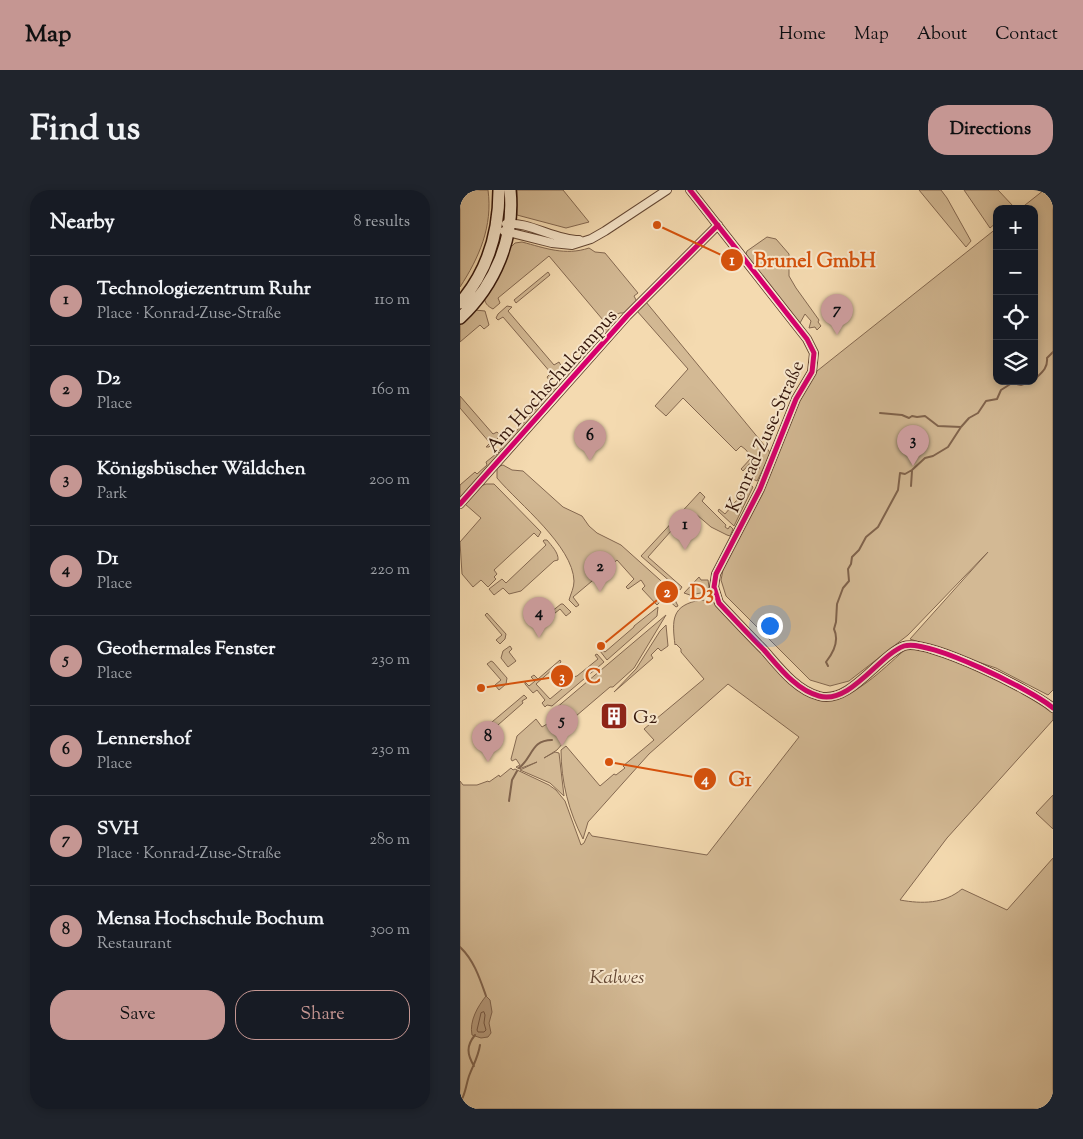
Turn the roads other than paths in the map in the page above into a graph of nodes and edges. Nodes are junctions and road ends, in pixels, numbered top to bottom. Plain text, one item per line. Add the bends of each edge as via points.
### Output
1 (498, 190) edge
2 (510, 190) edge
3 (667, 190) edge
4 (690, 190) edge
5 (496, 226) junction
6 (718, 226) junction
7 (508, 228) junction
8 (460, 302) edge
9 (460, 318) edge
10 (460, 504) edge
11 (1053, 708) edge

1 - 5 street
2 - 7 street
3 - 7 street via 587,240 571,240 532,228
4 - 6 street, Konrad-Zuse-Straße
5 - 7 street
5 - 8 street via 489,254 471,289
6 - 10 street, Am Hochschulcampus via 627,316
6 - 11 street, Konrad-Zuse-Straße via 807,338 814,360 812,372 796,398 760,489 716,574 714,587 719,603 795,683 818,696 839,694 858,683 902,646 917,645 1003,678
7 - 9 street via 504,250 487,285

